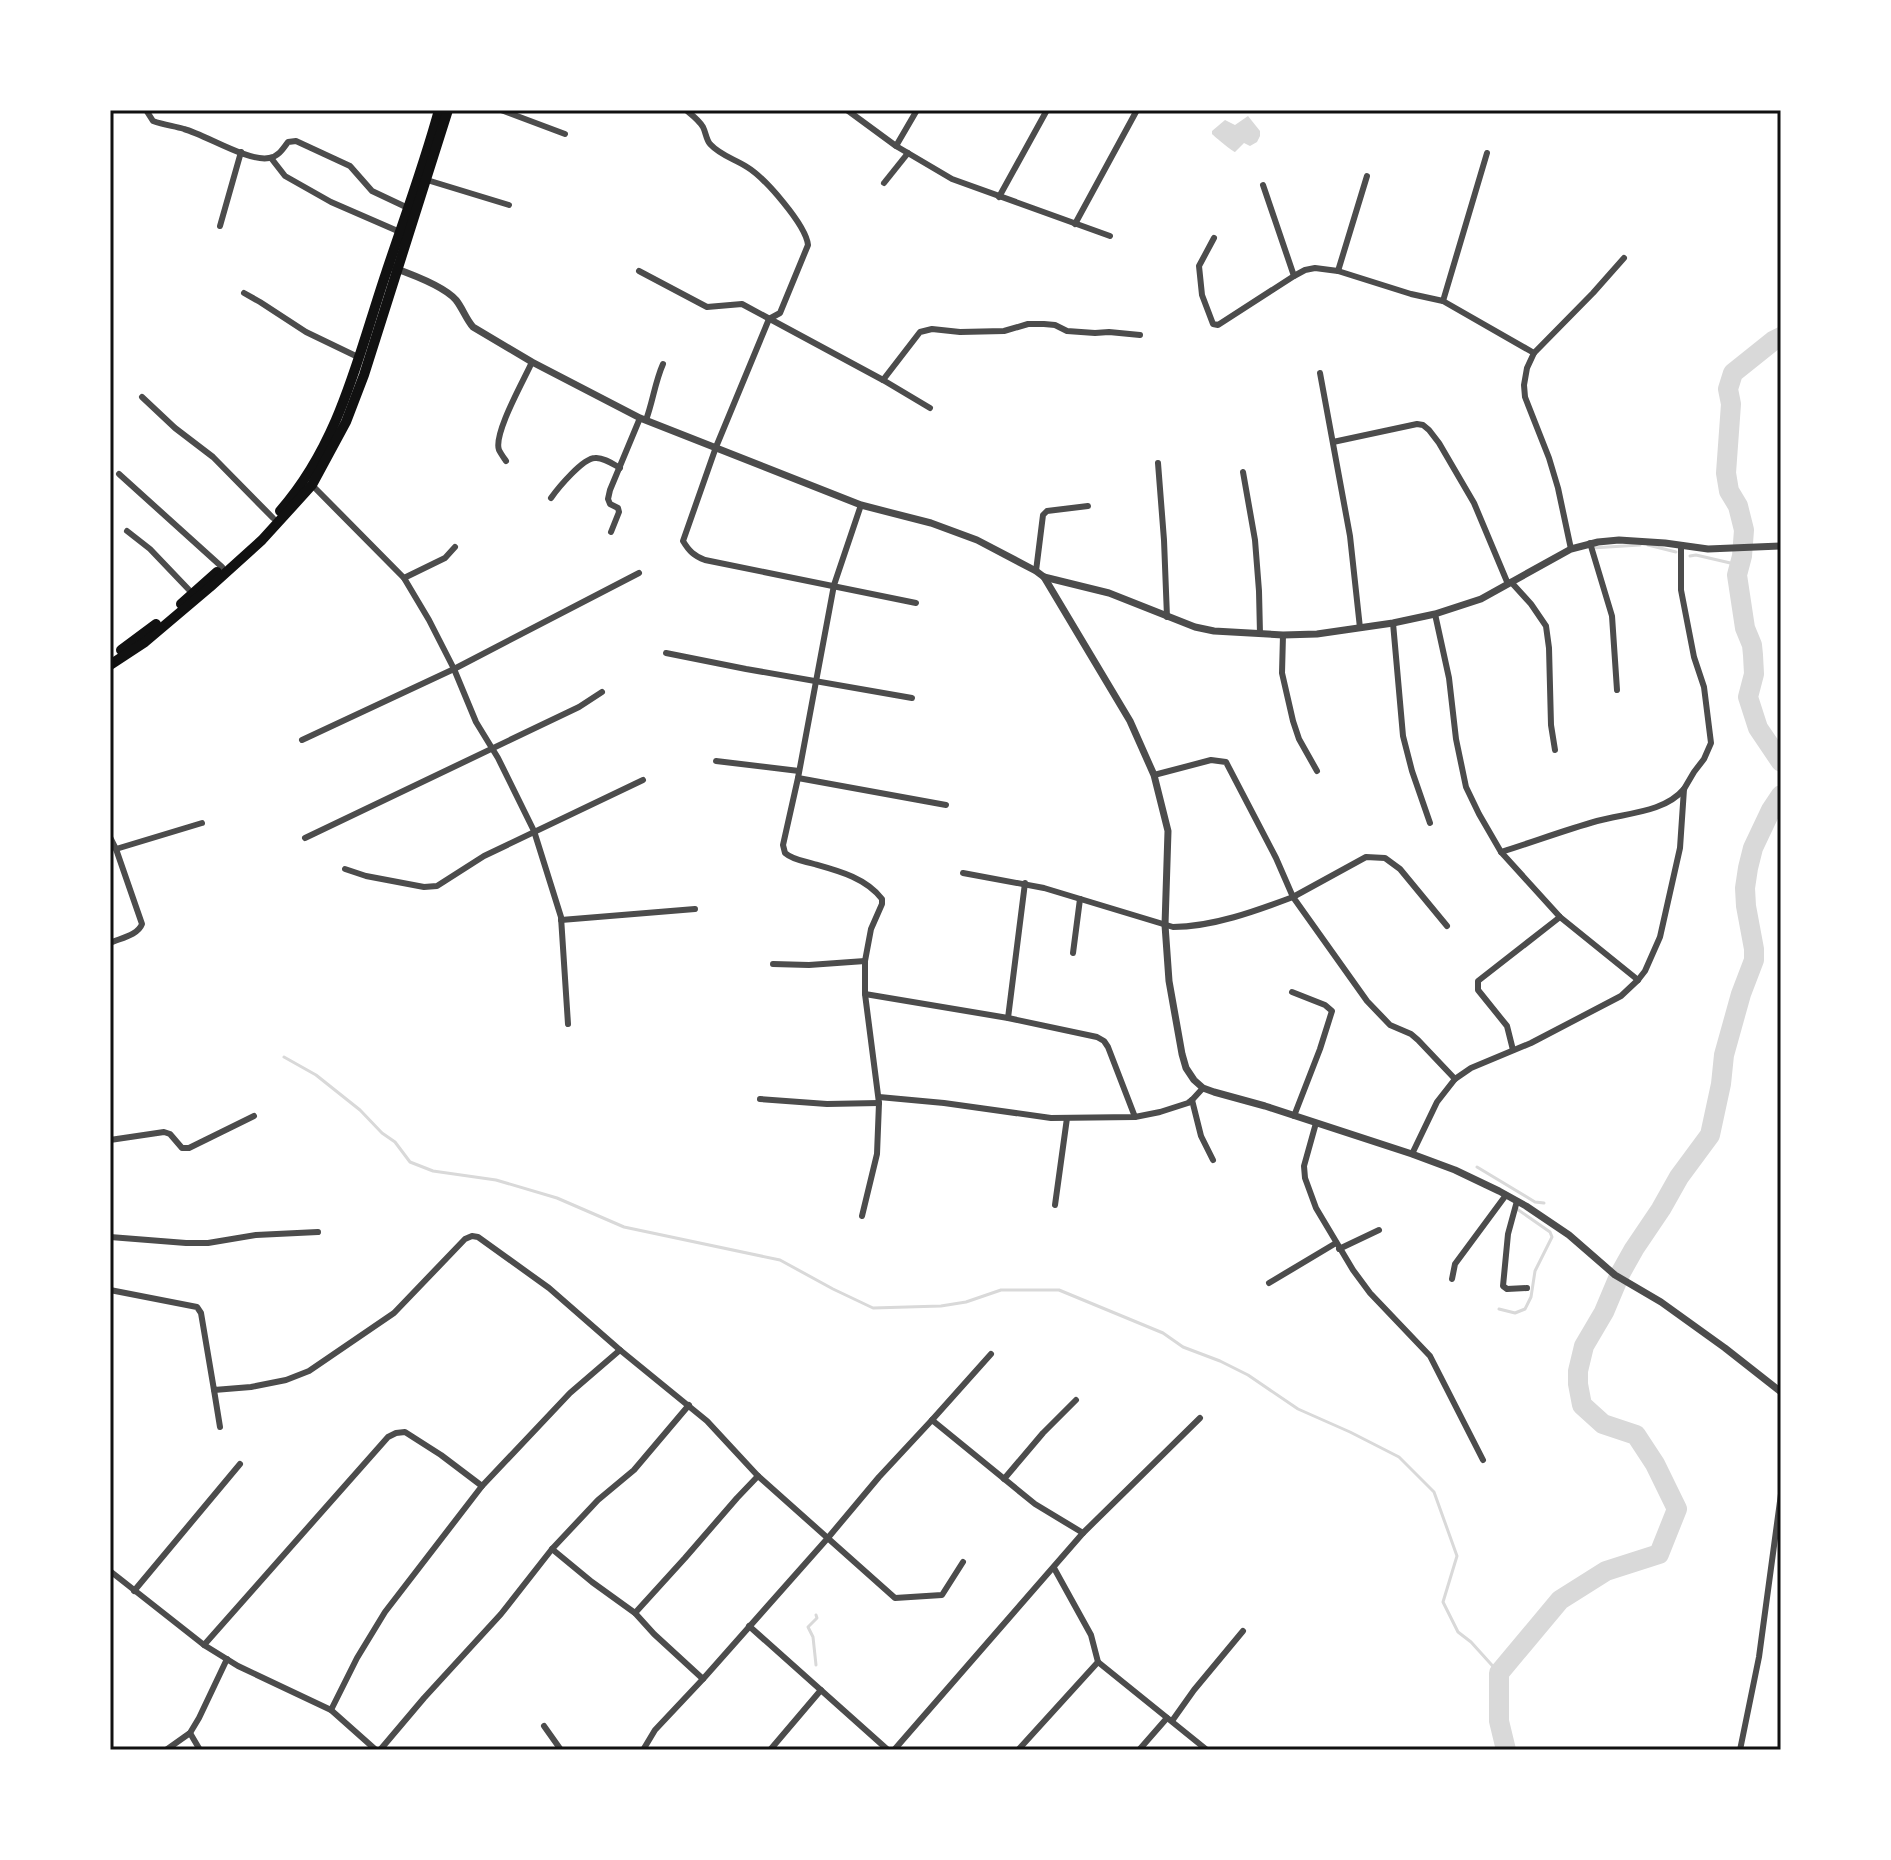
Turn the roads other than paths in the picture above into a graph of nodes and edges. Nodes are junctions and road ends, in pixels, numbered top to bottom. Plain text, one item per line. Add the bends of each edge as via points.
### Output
1 (146, 110) edge
2 (439, 110) edge
3 (501, 110) edge
4 (686, 110) edge
5 (847, 110) edge
6 (917, 110) edge
7 (1047, 110) edge
8 (1137, 110) edge
9 (565, 134) dead end
10 (896, 146) junction
11 (241, 152) junction
12 (908, 153) junction
13 (1487, 153) dead end
14 (271, 158) junction
15 (1367, 176) dead end
16 (427, 180) junction
17 (884, 183) dead end
18 (1263, 185) dead end
19 (999, 197) junction
20 (509, 205) dead end
21 (408, 208) junction
22 (1075, 224) junction
23 (220, 226) dead end
24 (400, 232) junction
25 (1110, 236) dead end
26 (1214, 238) dead end
27 (1624, 258) dead end
28 (393, 268) junction
29 (639, 271) dead end
30 (1338, 271) junction
31 (1294, 276) junction
32 (244, 293) dead end
33 (1443, 301) junction
34 (769, 319) junction
35 (1140, 335) dead end
36 (1534, 353) junction
37 (360, 358) junction
38 (532, 362) junction
39 (663, 364) dead end
40 (1320, 373) dead end
41 (883, 380) junction
42 (142, 397) dead end
43 (930, 408) dead end
44 (643, 419) junction
45 (1333, 442) junction
46 (716, 447) junction
47 (506, 461) dead end
48 (1158, 463) dead end
49 (620, 468) junction
50 (1243, 472) dead end
51 (119, 474) dead end
52 (312, 485) junction
53 (551, 498) dead end
54 (861, 505) junction
55 (1088, 506) dead end
56 (273, 518) junction
57 (127, 531) dead end
58 (611, 532) dead end
59 (1590, 543) junction
60 (1681, 546) junction
61 (1781, 546) edge
62 (455, 547) dead end
63 (1571, 549) junction
64 (222, 567) junction
65 (1036, 571) junction
66 (639, 573) dead end
67 (1044, 577) junction
68 (404, 578) junction
69 (1510, 583) junction
70 (834, 585) junction
71 (192, 593) junction
72 (916, 603) dead end
73 (1435, 614) junction
74 (1167, 617) junction
75 (1393, 623) junction
76 (1360, 628) junction
77 (1260, 634) junction
78 (1283, 635) junction
79 (666, 653) dead end
80 (110, 658) edge
81 (110, 665) edge
82 (454, 669) junction
83 (815, 680) junction
84 (1617, 690) dead end
85 (602, 692) dead end
86 (912, 698) dead end
87 (302, 740) dead end
88 (493, 748) junction
89 (1555, 750) dead end
90 (716, 761) dead end
91 (1317, 771) dead end
92 (799, 774) junction
93 (1154, 775) junction
94 (643, 780) dead end
95 (1684, 789) junction
96 (946, 805) dead end
97 (202, 823) dead end
98 (1430, 823) dead end
99 (534, 831) junction
100 (110, 837) edge
101 (305, 838) dead end
102 (116, 849) junction
103 (1501, 852) junction
104 (345, 869) dead end
105 (963, 873) dead end
106 (1025, 883) junction
107 (1293, 897) junction
108 (1080, 899) junction
109 (695, 909) dead end
110 (1560, 917) junction
111 (561, 920) junction
112 (1165, 925) junction
113 (1447, 926) dead end
114 (110, 943) edge
115 (1073, 953) dead end
116 (865, 961) junction
117 (773, 964) dead end
118 (1638, 980) junction
119 (1292, 992) dead end
120 (865, 994) junction
121 (1008, 1018) junction
122 (568, 1024) dead end
123 (1513, 1050) junction
124 (1455, 1079) junction
125 (1203, 1088) junction
126 (760, 1099) dead end
127 (879, 1100) junction
128 (1192, 1100) junction
129 (254, 1116) dead end
130 (1294, 1116) junction
131 (1135, 1117) junction
132 (1067, 1118) junction
133 (1316, 1123) junction
134 (110, 1140) edge
135 (1412, 1154) junction
136 (1213, 1160) dead end
137 (1506, 1195) junction
138 (1517, 1201) junction
139 (1055, 1205) dead end
140 (862, 1216) dead end
141 (1379, 1230) dead end
142 (318, 1232) dead end
143 (110, 1237) edge
144 (1338, 1246) junction
145 (1452, 1279) dead end
146 (1269, 1283) dead end
147 (1527, 1288) dead end
148 (110, 1290) edge
149 (620, 1350) junction
150 (991, 1354) dead end
151 (214, 1390) junction
152 (1781, 1392) edge
153 (1076, 1400) dead end
154 (689, 1405) junction
155 (1200, 1418) dead end
156 (932, 1420) junction
157 (220, 1427) dead end
158 (1483, 1460) dead end
159 (240, 1464) dead end
160 (758, 1476) junction
161 (1004, 1479) junction
162 (482, 1486) junction
163 (1781, 1494) edge
164 (1083, 1533) junction
165 (827, 1539) junction
166 (552, 1549) junction
167 (963, 1562) dead end
168 (1054, 1568) junction
169 (110, 1571) edge
170 (134, 1591) junction
171 (635, 1613) junction
172 (749, 1626) junction
173 (1243, 1631) dead end
174 (204, 1645) junction
175 (227, 1659) junction
176 (1098, 1662) junction
177 (703, 1679) junction
178 (821, 1690) junction
179 (331, 1710) junction
180 (1169, 1720) junction
181 (544, 1726) dead end
182 (190, 1733) junction
183 (166, 1750) edge
184 (200, 1750) edge
185 (378, 1750) edge
186 (561, 1750) edge
187 (643, 1750) edge
188 (770, 1750) edge
189 (888, 1750) edge
190 (894, 1750) edge
191 (1018, 1750) edge
192 (1139, 1750) edge
193 (1207, 1750) edge
194 (1740, 1750) edge

1 - 11 street via 153,121
2 - 16 highway
2 - 21 highway
3 - 9 street
4 - 34 street via 714,148 762,179 807,236 780,313
5 - 10 street
6 - 10 street
7 - 19 street
8 - 22 street
10 - 12 street
11 - 14 street
11 - 23 street
12 - 17 street
12 - 19 street via 952,179
13 - 33 street
14 - 21 street via 296,141 350,166 372,191
14 - 24 street via 285,176
15 - 30 street
16 - 20 street
16 - 28 highway
18 - 31 street
19 - 22 street
21 - 24 highway
22 - 25 street
24 - 28 highway
26 - 31 street via 1199,266 1213,324
27 - 36 street
28 - 37 highway
28 - 38 street via 448,293 473,327
28 - 52 highway via 364,375
29 - 34 street via 707,307 742,304
30 - 31 street via 1315,268
30 - 33 street
32 - 37 street
33 - 36 street
34 - 41 street
34 - 46 street
35 - 41 street via 1067,331 1044,324 1004,331 924,330
36 - 63 street via 1525,397 1549,458
37 - 56 highway via 323,448
38 - 44 street
38 - 47 street via 499,436 498,449
39 - 44 street
40 - 45 street
41 - 43 street
42 - 56 street via 213,457
44 - 46 street
44 - 49 street
45 - 69 street via 1423,425 1474,503
45 - 76 street
46 - 54 street
46 - 70 street via 683,541 688,550 705,560
48 - 74 street
49 - 53 street via 589,459
49 - 58 street via 608,499 619,512
50 - 77 street via 1255,540
51 - 64 street
52 - 68 street
52 - 81 highway via 210,587
54 - 65 street via 977,540
54 - 70 street
55 - 65 street via 1043,515
56 - 64 highway
57 - 71 street
59 - 60 street
59 - 63 street
59 - 84 street via 1612,616
60 - 61 street
60 - 95 street via 1681,590 1711,743
62 - 68 street via 445,558
63 - 69 street
64 - 71 highway
65 - 67 street
66 - 82 street
67 - 74 street via 1109,593
67 - 93 street via 1130,721
68 - 82 street
69 - 73 street
69 - 89 street via 1546,626
70 - 72 street
70 - 83 street
71 - 80 highway
73 - 75 street
73 - 103 street via 1466,787
74 - 77 street via 1214,631
75 - 76 street
75 - 98 street via 1403,736
76 - 78 street
77 - 78 street
78 - 91 street via 1282,673 1293,721
79 - 83 street
82 - 87 street
82 - 88 street
83 - 86 street
83 - 92 street
85 - 88 street
88 - 99 street
88 - 101 street
90 - 92 street
92 - 96 street
92 - 116 street via 785,853 864,881 882,899
93 - 107 street via 1211,760 1226,762
93 - 112 street via 1168,831
94 - 99 street
95 - 103 street via 1649,809
95 - 118 street via 1680,848 1660,937
97 - 102 street
99 - 104 street via 437,886
99 - 111 street
100 - 102 street
102 - 114 street via 142,924
103 - 110 street
105 - 106 street
106 - 108 street
106 - 121 street
107 - 112 street via 1186,927
107 - 113 street via 1366,857 1385,858
107 - 124 street via 1367,1001 1390,1025 1418,1040
108 - 112 street
108 - 115 street
109 - 111 street
110 - 118 street
110 - 123 street via 1478,981 1478,990 1507,1026
111 - 122 street
112 - 125 street via 1182,1054
116 - 117 street
116 - 120 street
118 - 123 street via 1621,996
119 - 130 street via 1332,1011
120 - 121 street
120 - 127 street
121 - 131 street via 1104,1041
123 - 124 street
124 - 135 street via 1437,1102
125 - 128 street
125 - 130 street
126 - 127 street via 827,1104
127 - 132 street
127 - 140 street via 877,1154
128 - 131 street
128 - 136 street
129 - 134 street via 189,1148 164,1132
130 - 133 street
131 - 132 street
132 - 139 street
133 - 135 street
133 - 144 street via 1305,1178
135 - 137 street
137 - 138 street
137 - 145 street via 1455,1264
138 - 147 street via 1503,1286
138 - 152 street
141 - 144 street
142 - 143 street via 208,1243
144 - 146 street
144 - 158 street via 1370,1293 1430,1356
148 - 151 street via 197,1307
149 - 151 street via 549,1288 472,1236 394,1313 309,1371 286,1380
149 - 154 street
149 - 162 street via 570,1393
150 - 156 street
151 - 157 street
153 - 161 street
154 - 160 street
154 - 166 street via 634,1470
155 - 164 street
156 - 161 street
156 - 165 street
159 - 170 street
160 - 165 street
160 - 171 street
161 - 164 street
162 - 174 street via 405,1432 388,1437
162 - 179 street via 385,1612
163 - 194 street via 1759,1657
164 - 168 street
165 - 167 street via 895,1598 942,1595
165 - 172 street
166 - 171 street
166 - 185 street
168 - 176 street via 1091,1635
168 - 190 street
169 - 170 street
170 - 174 street
171 - 177 street
172 - 177 street
172 - 178 street
173 - 180 street
174 - 175 street
175 - 179 street
175 - 182 street
176 - 180 street
176 - 191 street
177 - 187 street
178 - 188 street
178 - 189 street
179 - 185 street
180 - 192 street
180 - 193 street
181 - 186 street
182 - 183 street
182 - 184 street

